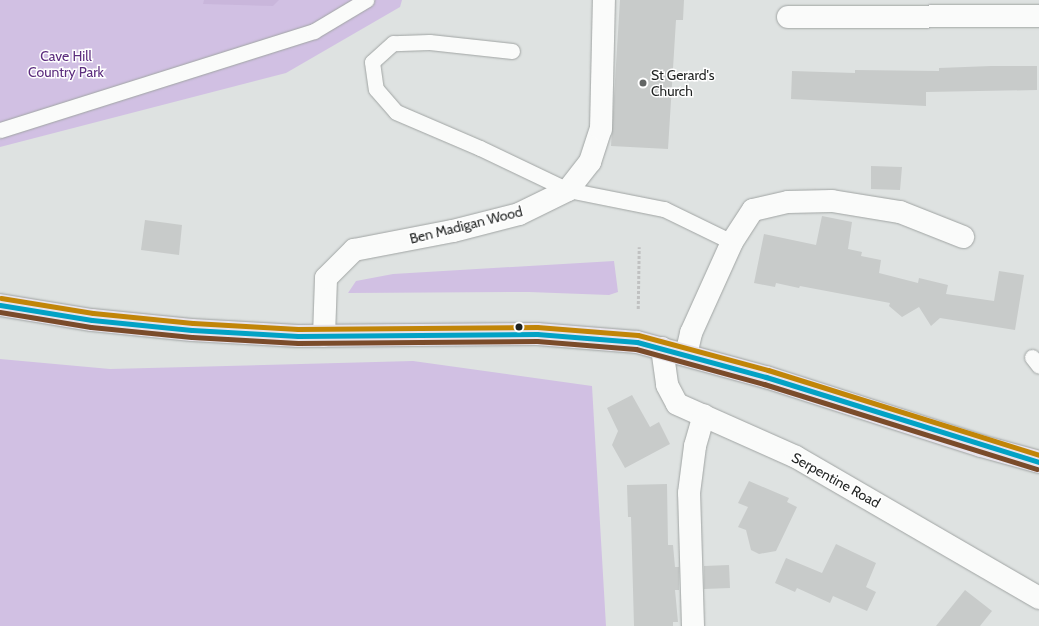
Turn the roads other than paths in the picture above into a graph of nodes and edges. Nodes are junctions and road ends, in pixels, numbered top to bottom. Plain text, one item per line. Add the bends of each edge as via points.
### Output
1 (366, 0) edge
2 (604, 0) edge
3 (1039, 16) edge
4 (788, 17) dead end
5 (512, 51) dead end
6 (0, 130) edge
7 (568, 190) junction
8 (963, 237) dead end
9 (732, 242) junction
10 (0, 305) edge
11 (324, 336) junction
12 (662, 348) junction
13 (686, 355) junction
14 (704, 415) junction
15 (1039, 462) edge
16 (1039, 598) edge
17 (693, 626) edge

1 - 6 lane via 314,31
2 - 7 street, Ben Madigan Wood via 601,129 590,162
3 - 4 street
5 - 7 lane via 430,42 393,43 372,62 376,89 396,112
7 - 9 lane via 664,209
7 - 11 street, Ben Madigan Wood via 519,214 453,231 354,250 326,278
8 - 9 street via 900,212 832,200 788,202 753,210
9 - 13 street via 691,333
10 - 11 main road via 92,320 192,330
11 - 12 main road via 536,334 637,342
12 - 13 main road
12 - 14 street, Serpentine Road via 667,385 677,404
13 - 15 main road via 766,377 980,446
14 - 16 street, Serpentine Road via 760,439 851,488
14 - 17 street via 695,446 689,493

